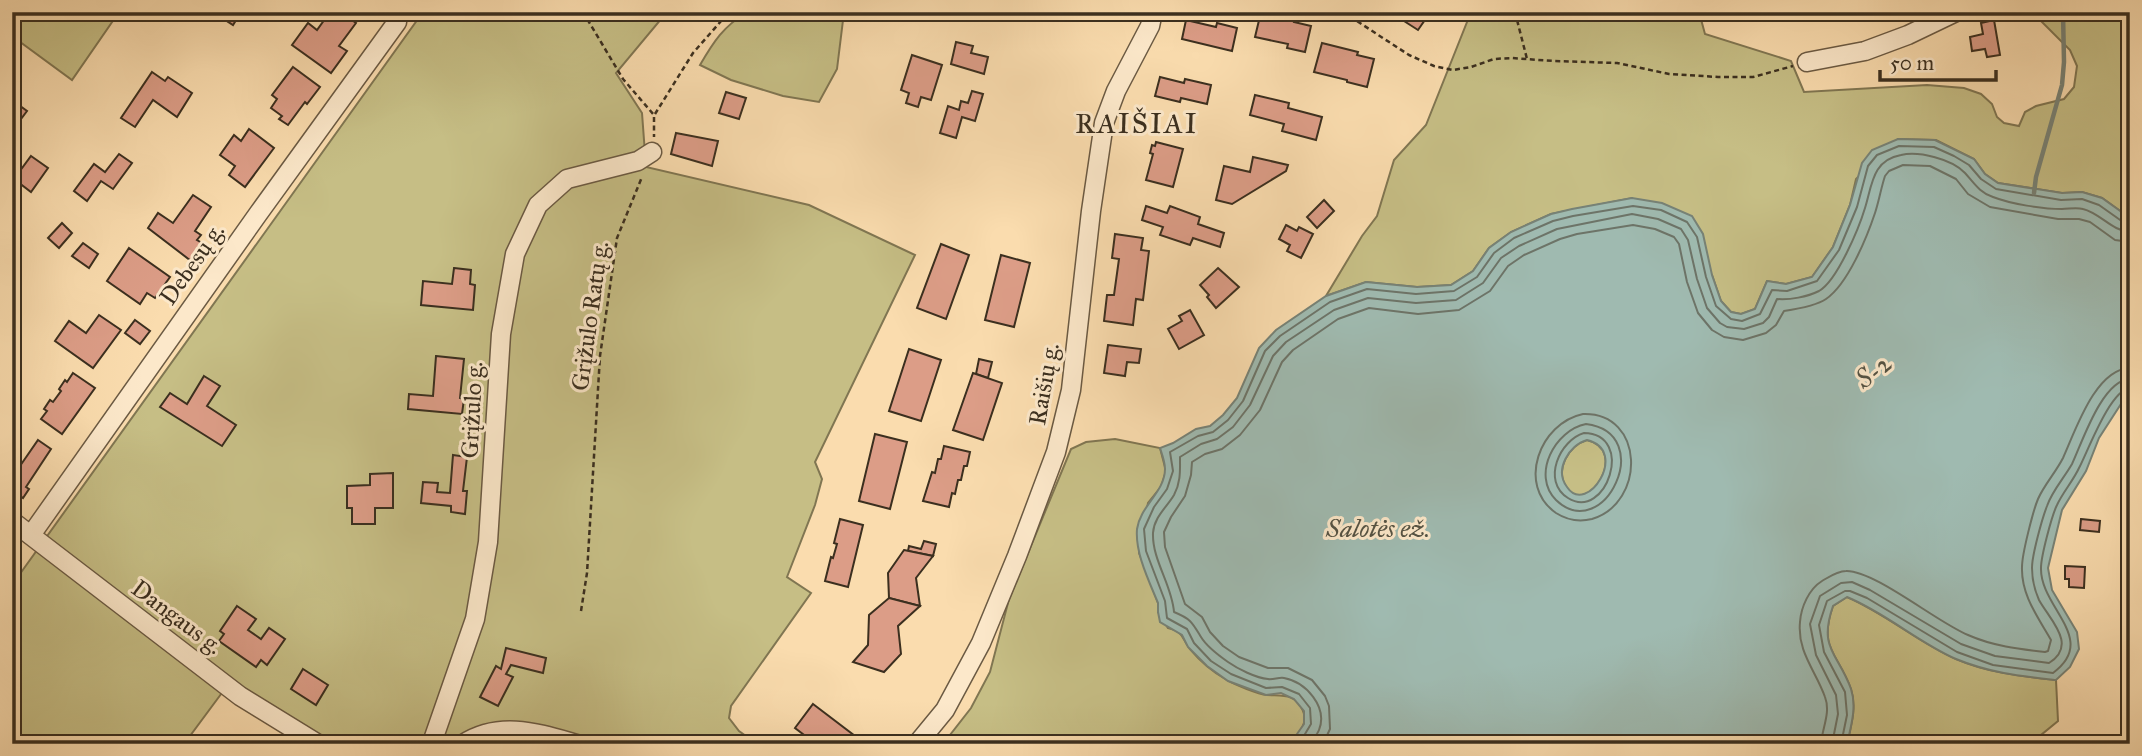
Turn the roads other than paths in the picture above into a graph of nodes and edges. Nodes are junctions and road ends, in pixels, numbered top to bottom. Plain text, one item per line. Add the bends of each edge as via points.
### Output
1 (1153, 12) edge
2 (1956, 12) edge
3 (397, 22) dead end
4 (1807, 62) road end
5 (652, 152) road end
6 (12, 521) edge
7 (31, 535) junction
8 (318, 744) edge
9 (436, 744) edge
10 (463, 744) edge
11 (577, 744) edge
12 (918, 744) edge

1 - 12 street, Raišių g. via 1104,123 1071,390 1056,452 981,643 945,710
2 - 4 street via 1865,51
3 - 7 street, Debesų g.
5 - 9 street, Grįžulo g. via 638,161 568,179 538,205 515,254 501,334 488,542 475,619 434,737
6 - 7 street, Dangaus g.
7 - 8 street, Dangaus g. via 240,696
10 - 11 street via 477,735 508,730 532,731

